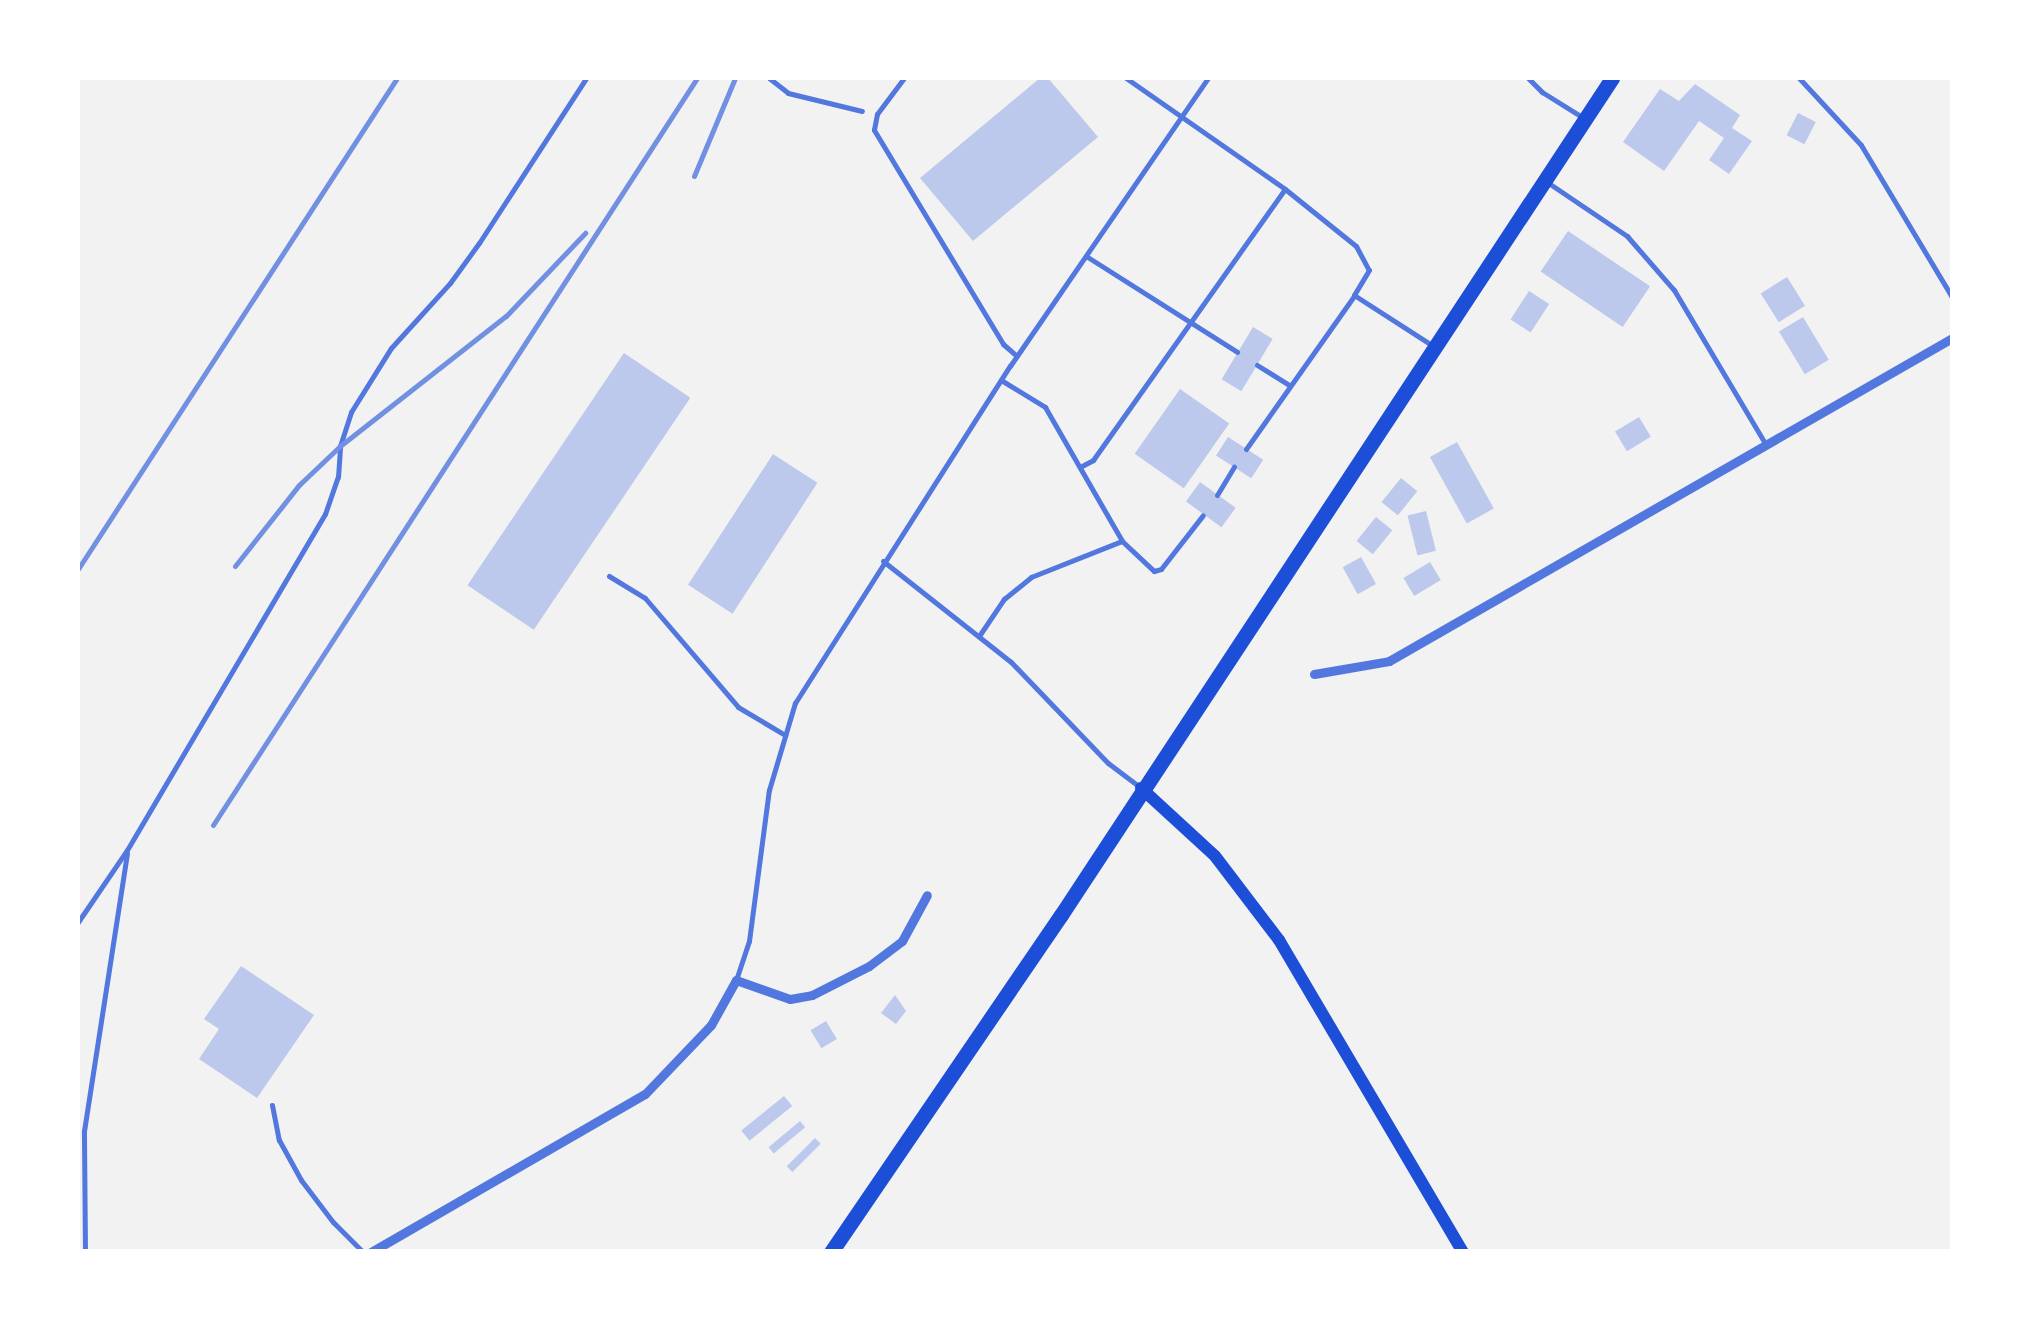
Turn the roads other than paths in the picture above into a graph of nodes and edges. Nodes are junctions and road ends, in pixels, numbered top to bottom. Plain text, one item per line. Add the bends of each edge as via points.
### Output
1 (586, 78) edge
2 (770, 78) edge
3 (904, 78) edge
4 (1126, 78) edge
5 (1208, 78) edge
6 (1528, 78) edge
7 (1612, 78) edge
8 (1799, 78) edge
9 (862, 111) dead end
10 (1183, 116) junction
11 (1585, 119) junction
12 (1544, 180) junction
13 (1285, 189) junction
14 (1086, 256) junction
15 (1354, 296) junction
16 (1952, 297) edge
17 (1193, 324) junction
18 (1952, 338) edge
19 (1435, 347) junction
20 (1237, 352) dead end
21 (1017, 356) junction
22 (1257, 365) dead end
23 (1001, 380) junction
24 (1290, 386) junction
25 (1766, 445) junction
26 (1246, 449) dead end
27 (1080, 467) junction
28 (1234, 467) dead end
29 (1217, 495) dead end
30 (1204, 515) dead end
31 (1122, 542) junction
32 (883, 561) junction
33 (609, 576) dead end
34 (979, 636) junction
35 (1314, 674) dead end
36 (785, 735) junction
37 (1141, 788) junction
38 (127, 850) junction
39 (927, 895) dead end
40 (78, 922) edge
41 (736, 980) junction
42 (272, 1105) dead end
43 (85, 1252) edge
44 (363, 1252) edge
45 (371, 1252) edge
46 (830, 1252) edge
47 (1463, 1252) edge

1 - 38 lane via 479,243 391,348 350,412 325,514
2 - 9 lane via 788,93
3 - 21 lane via 877,114 874,130 1003,344
4 - 10 lane
5 - 10 lane
6 - 11 lane
7 - 11 highway
8 - 16 lane via 1861,145
10 - 13 lane
10 - 14 lane
11 - 12 highway
12 - 19 highway
12 - 25 lane via 1627,236 1674,290
13 - 15 lane via 1356,246 1369,270
13 - 17 lane
14 - 17 lane
14 - 21 lane
15 - 19 lane
15 - 24 lane
17 - 20 lane
17 - 27 lane via 1093,460
18 - 25 street
19 - 37 highway
21 - 23 lane
22 - 24 lane
23 - 27 lane via 1046,407
23 - 32 lane
24 - 26 lane
25 - 35 street via 1389,661
27 - 31 lane
28 - 29 lane
30 - 31 lane via 1168,564 1154,571
31 - 34 lane via 1031,578 1004,599
32 - 34 lane
32 - 36 lane via 795,703
33 - 36 lane via 645,598 738,708
34 - 37 lane
36 - 41 lane via 769,790 750,941
37 - 46 highway
37 - 47 main road via 1215,856 1279,940
38 - 40 lane
38 - 43 lane via 84,1131
39 - 41 street via 902,941 812,995 790,999
41 - 45 street via 711,1025 646,1094
42 - 44 lane via 279,1140 301,1180

